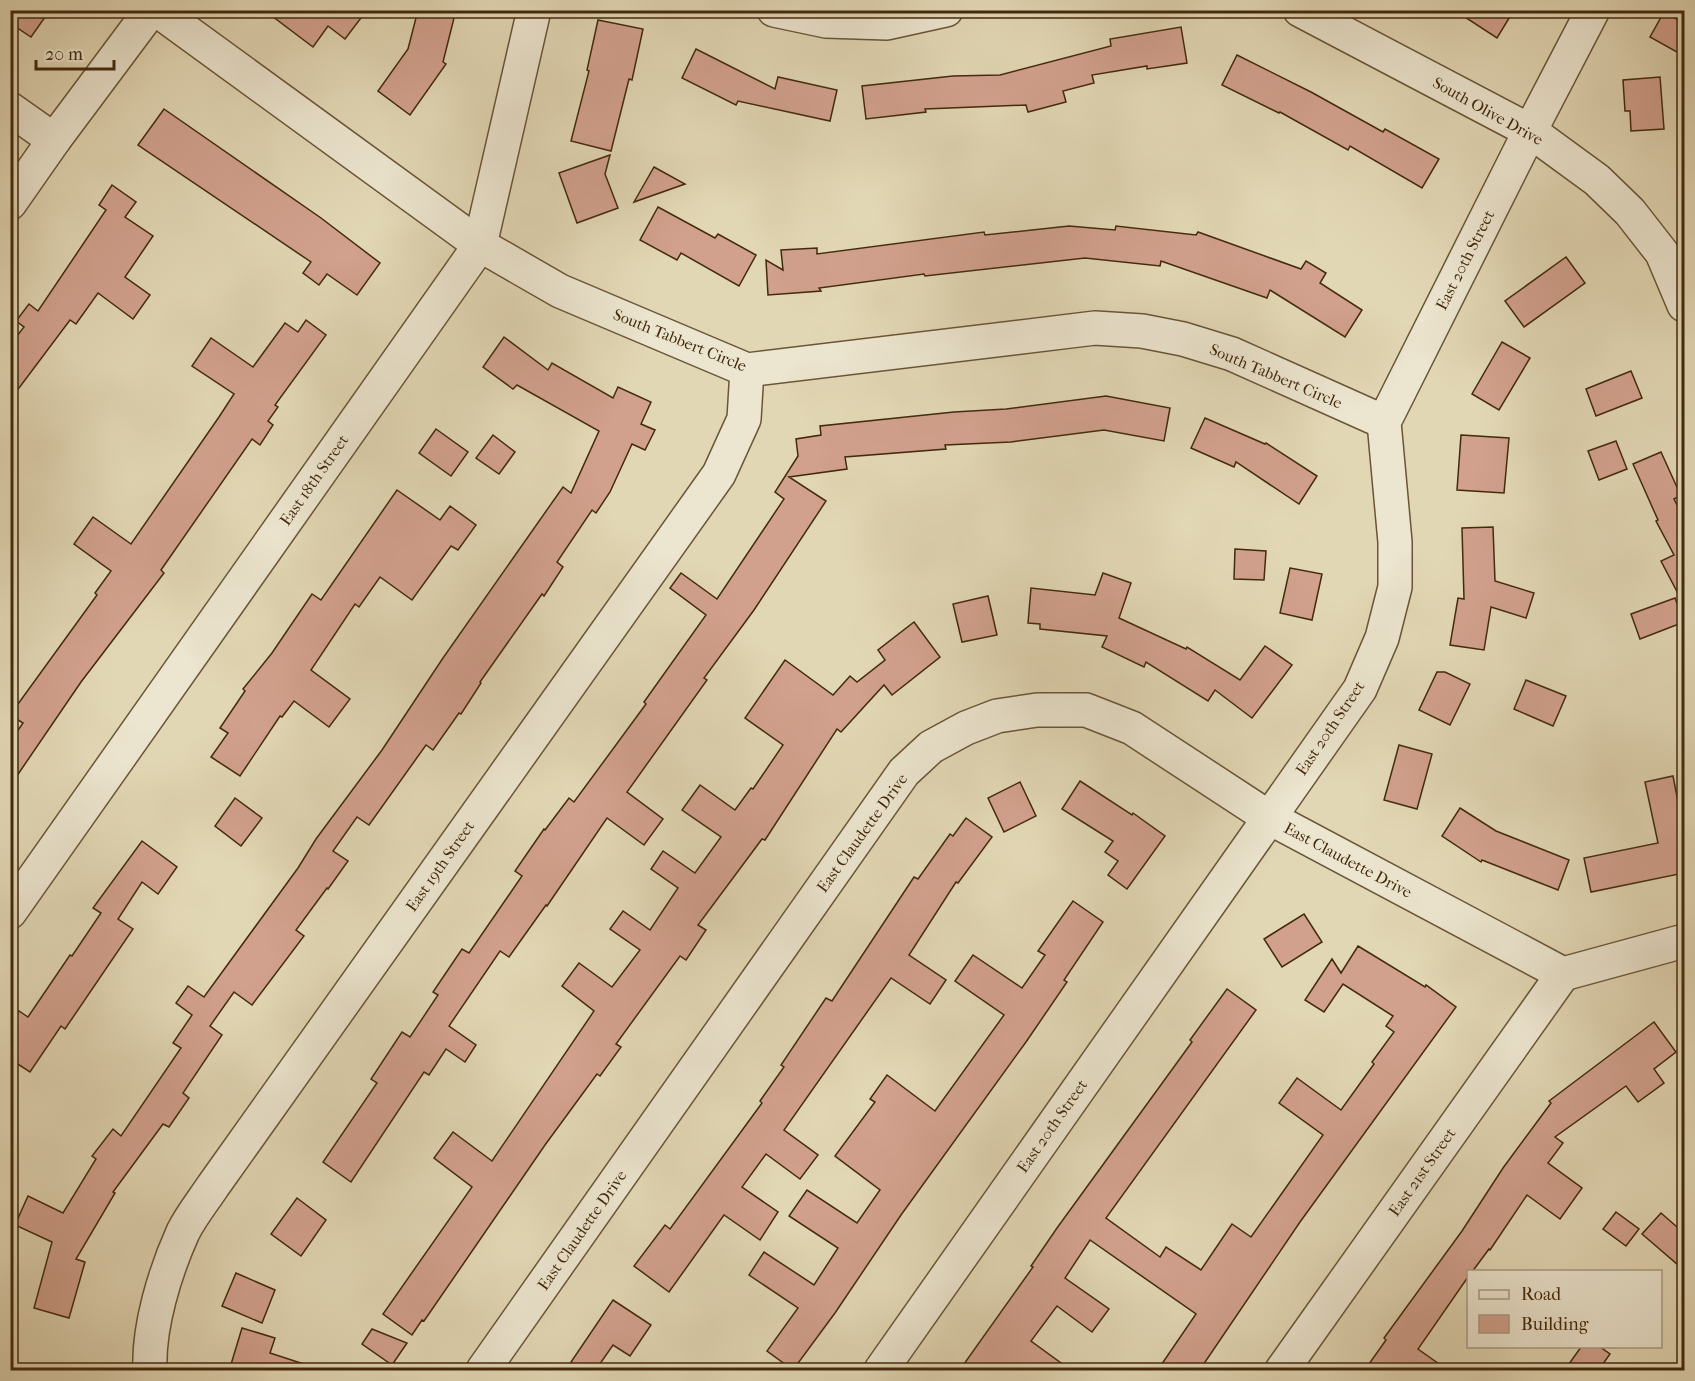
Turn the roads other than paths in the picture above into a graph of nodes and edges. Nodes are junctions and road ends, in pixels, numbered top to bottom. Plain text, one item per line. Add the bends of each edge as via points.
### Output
1 (152, 10) edge
2 (157, 10) edge
3 (534, 10) edge
4 (774, 10) edge
5 (946, 10) edge
6 (1300, 10) edge
7 (1593, 10) edge
8 (10, 110) edge
9 (1530, 131) junction
10 (54, 140) junction
11 (10, 203) edge
12 (480, 245) junction
13 (1684, 305) edge
14 (747, 370) junction
15 (1384, 422) junction
16 (1268, 817) junction
17 (10, 912) edge
18 (1684, 941) edge
19 (1563, 974) junction
20 (150, 1371) edge
21 (483, 1371) edge
22 (881, 1371) edge
23 (1282, 1371) edge

1 - 10 street
2 - 12 street, South Tabbert Circle
3 - 12 street, East 18th Street
4 - 5 street via 826,21 887,23
6 - 9 street, South Olive Drive
7 - 9 street, East 20th Street
8 - 10 street
9 - 13 street, South Olive Drive via 1598,180 1630,212 1662,253
9 - 15 street, East 20th Street
10 - 11 street
12 - 14 street, South Tabbert Circle via 560,291
12 - 17 street, East 18th Street
14 - 15 street, South Tabbert Circle via 1095,328 1183,339 1233,354
14 - 20 street, East 19th Street via 744,419 719,474 184,1231 164,1282 149,1348
15 - 16 street, East 20th Street via 1395,587 1382,638 1360,689
16 - 19 street, East Claudette Drive
16 - 21 street, East Claudette Drive via 1132,728 1086,710 1038,710 997,716 931,747 904,772
16 - 22 street, East 20th Street
18 - 19 street
19 - 23 street, East 21st Street

